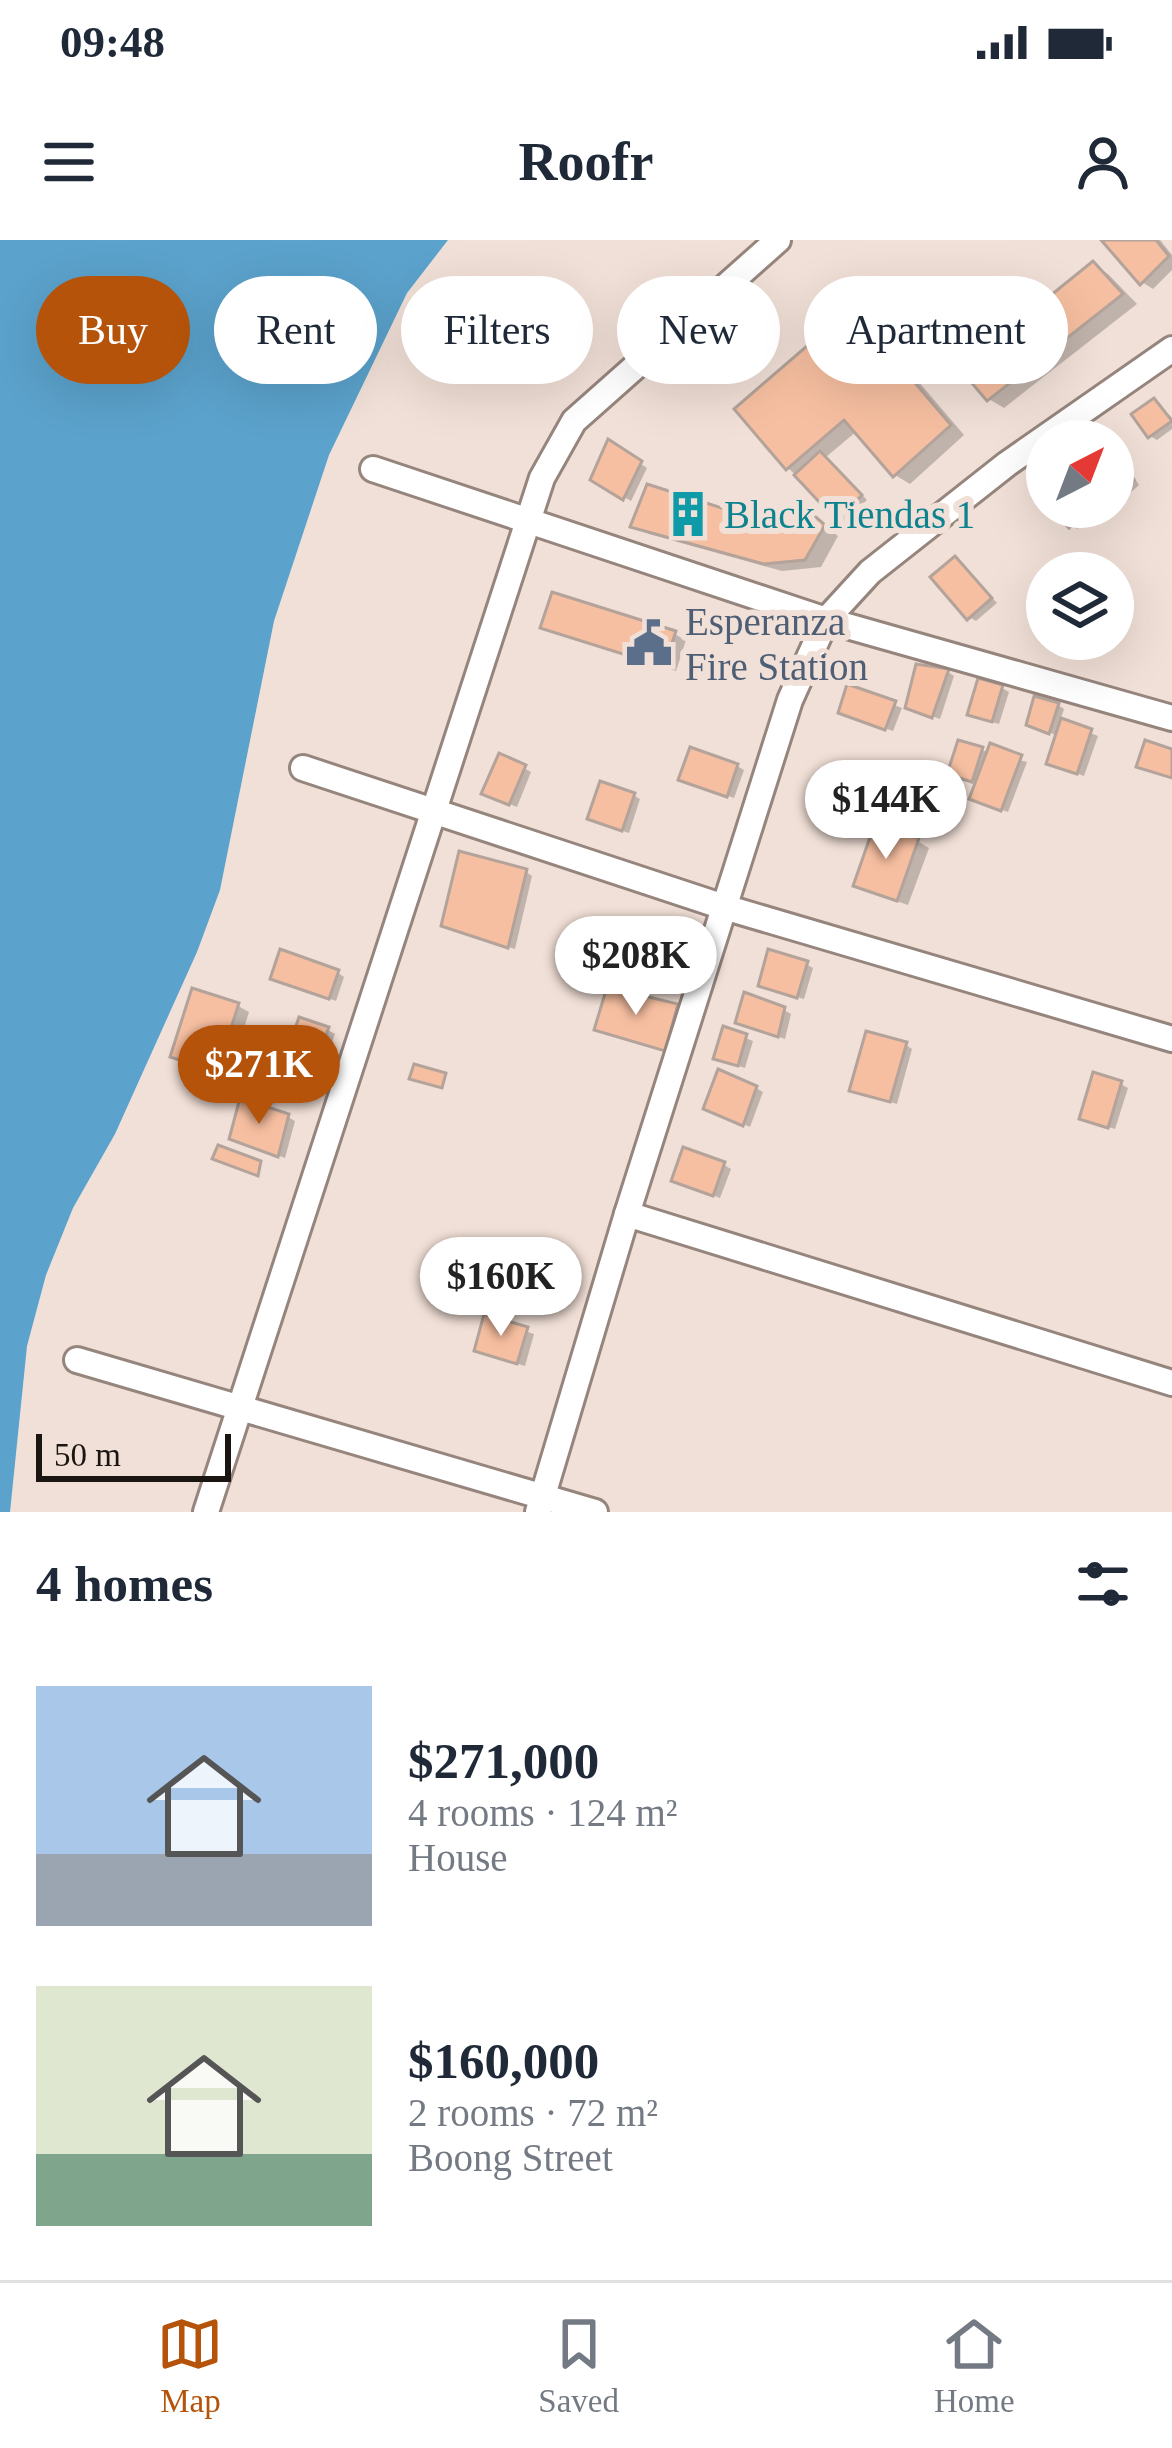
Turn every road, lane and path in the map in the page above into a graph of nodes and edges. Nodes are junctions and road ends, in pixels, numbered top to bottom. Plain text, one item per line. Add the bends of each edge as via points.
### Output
1 (778, 240) edge
2 (1172, 349) edge
3 (373, 469) dead end
4 (525, 522) junction
5 (826, 620) junction
6 (1172, 718) edge
7 (303, 768) dead end
8 (433, 814) junction
9 (724, 907) junction
10 (1172, 1039) edge
11 (627, 1214) junction
12 (77, 1360) dead end
13 (1172, 1383) edge
14 (240, 1407) junction
15 (540, 1504) edge
16 (206, 1512) edge
17 (595, 1512) edge

1 - 4 street via 574,421
2 - 5 street via 1007,464 844,596
3 - 4 street
4 - 5 street
4 - 8 street
5 - 6 street
5 - 9 street via 790,700
7 - 8 street
8 - 9 street
8 - 14 street
9 - 10 street
9 - 11 street
11 - 13 street
11 - 15 street
12 - 14 street
14 - 15 street
14 - 16 street
15 - 17 street

